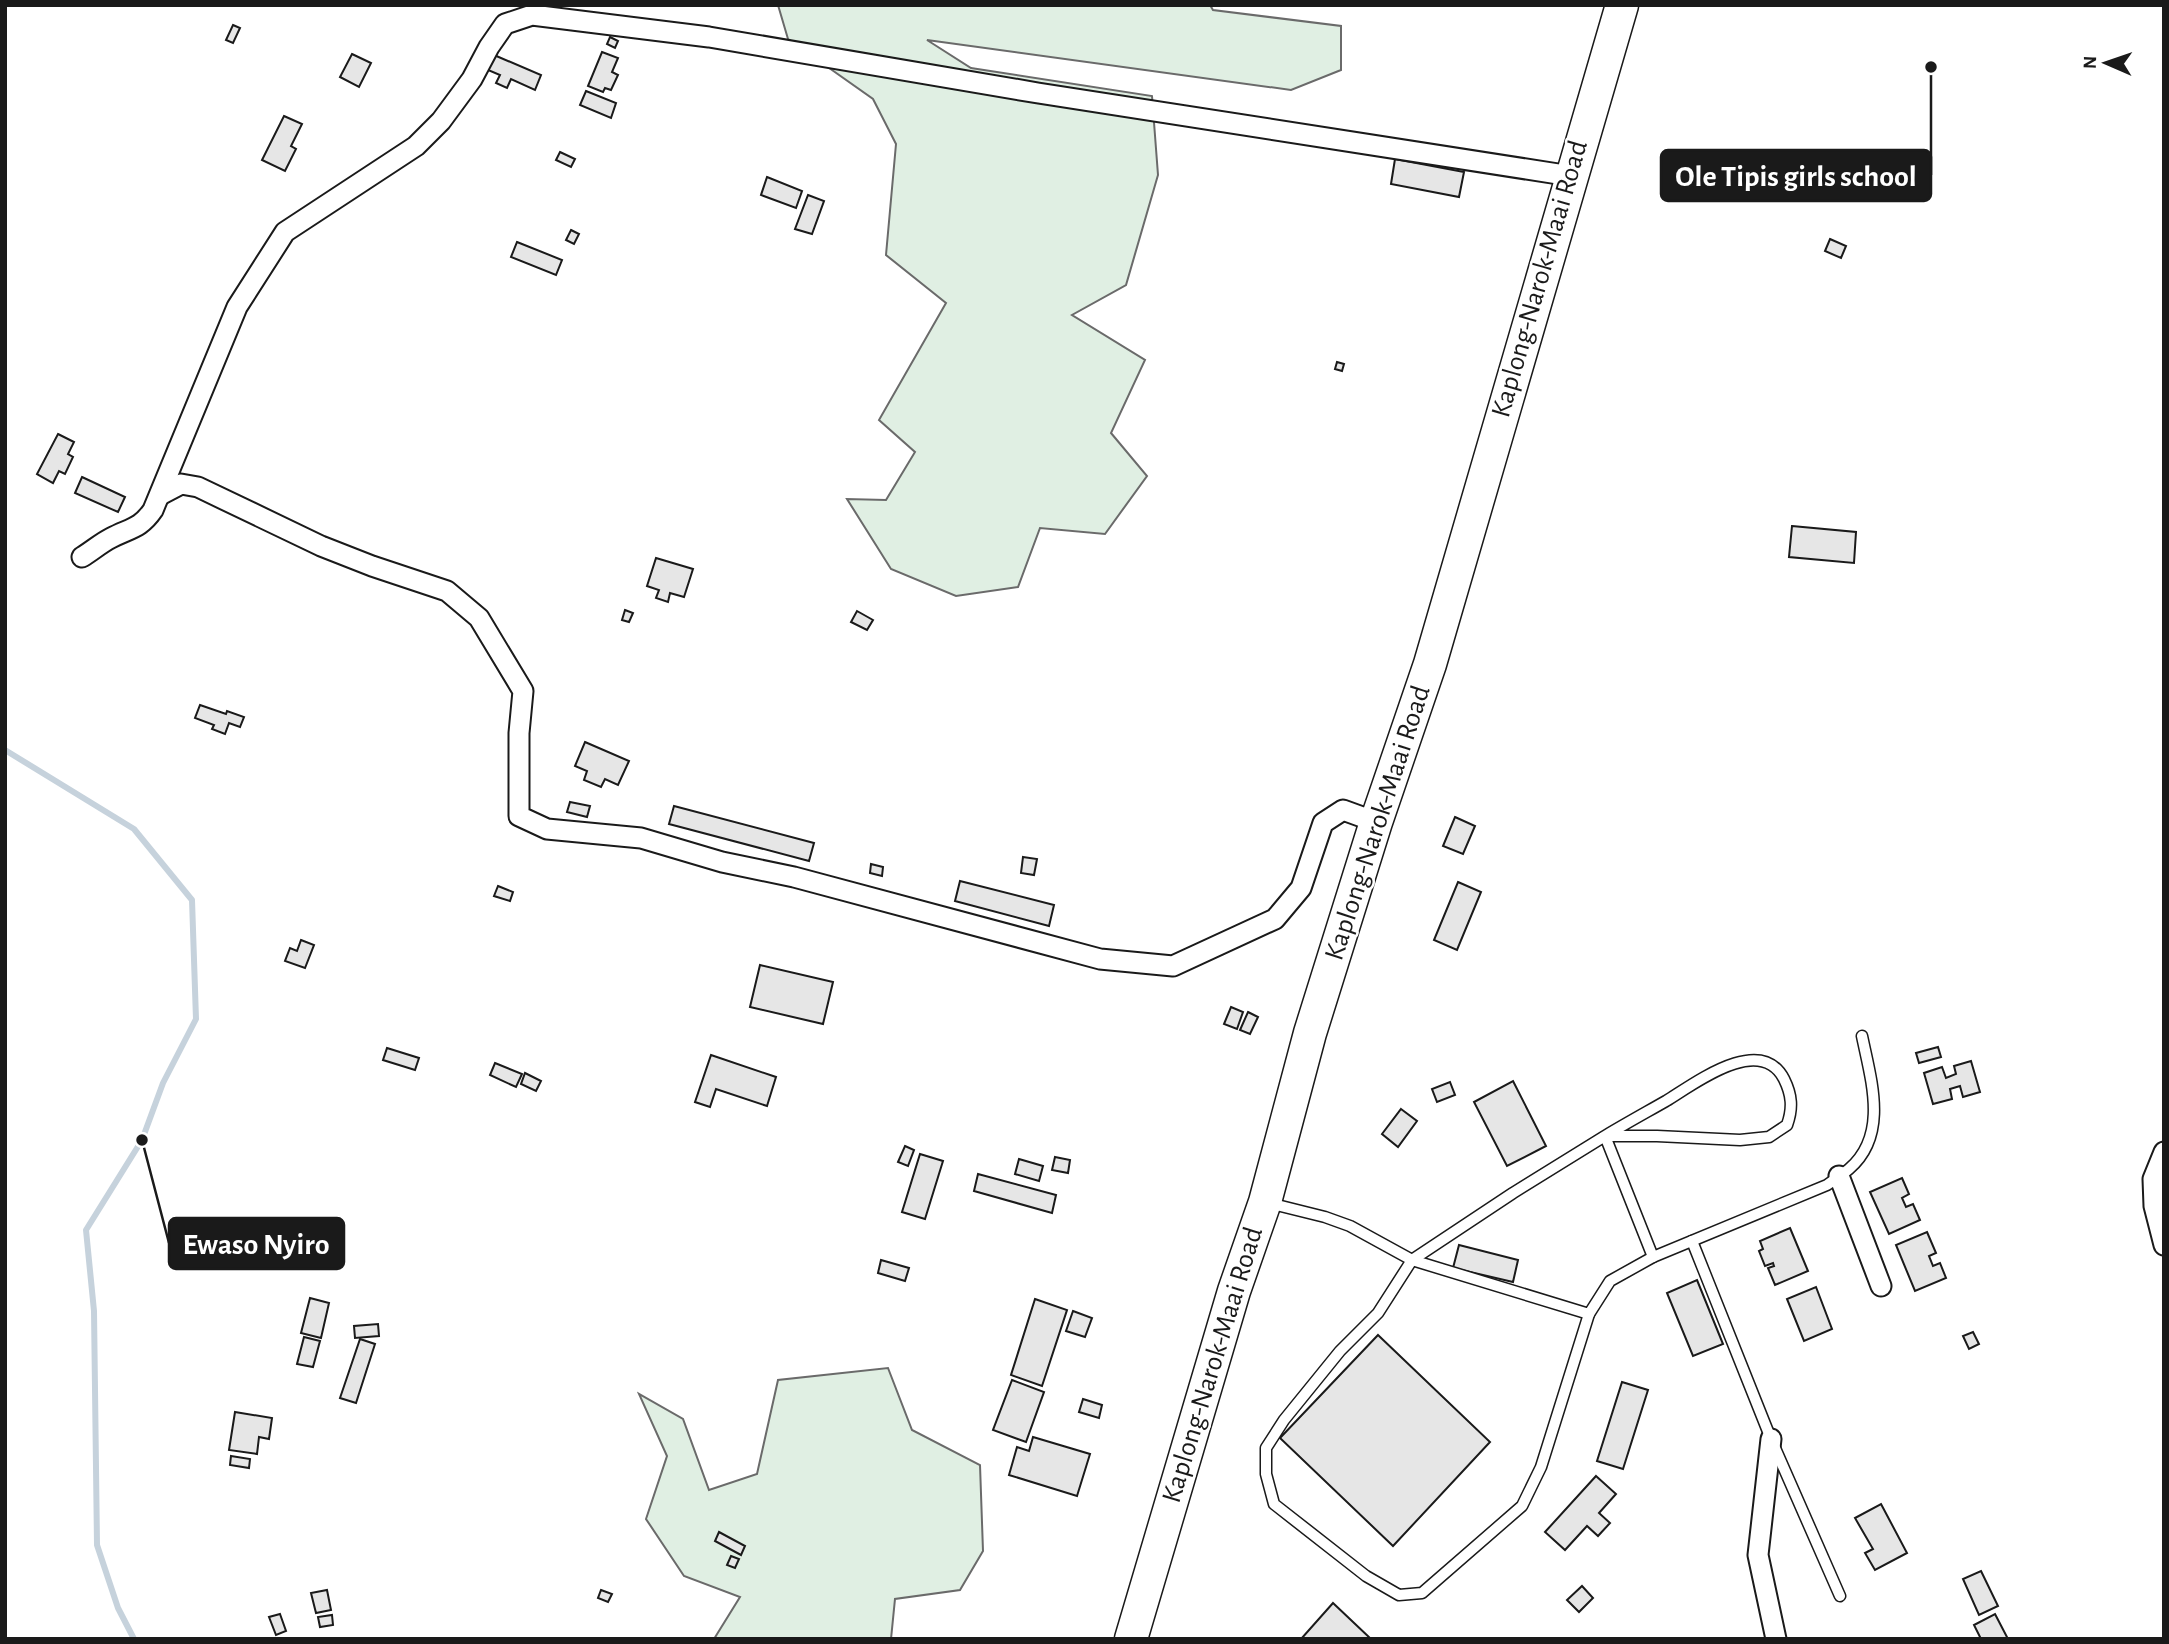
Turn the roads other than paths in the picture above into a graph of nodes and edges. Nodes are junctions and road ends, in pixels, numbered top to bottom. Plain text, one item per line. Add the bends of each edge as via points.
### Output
1 (1622, 5) edge
2 (1571, 176) junction
3 (160, 495) junction
4 (82, 556) dead end
5 (1376, 822) junction
6 (1862, 1036) dead end
7 (1605, 1136) junction
8 (2164, 1152) edge
9 (1839, 1176) junction
10 (1265, 1202) junction
11 (1692, 1241) junction
12 (2164, 1245) edge
13 (1653, 1257) junction
14 (1412, 1261) junction
15 (1881, 1286) dead end
16 (1589, 1314) junction
17 (1771, 1439) junction
18 (1840, 1596) dead end
19 (1131, 1639) edge
20 (1776, 1639) edge

1 - 2 highway, Kaplong-Narok-Maai Road
2 - 3 street via 709,37 532,15 505,24 472,79 416,146 285,232 237,307
2 - 5 highway, Kaplong-Narok-Maai Road via 1430,664
3 - 4 street via 144,523
3 - 5 street via 181,484 198,487 321,546 447,591 478,618 523,691 519,816 547,829 641,838 1100,959 1173,967 1275,919 1301,888 1323,823 1343,810
5 - 10 highway, Kaplong-Narok-Maai Road via 1310,1033
6 - 9 lane via 1875,1117 1867,1146
7 - 7 lane via 1769,1137 1787,1125 1792,1111 1790,1091 1779,1070 1761,1060 1734,1063
7 - 13 lane
7 - 14 lane
8 - 12 street via 2152,1179
9 - 11 lane
9 - 15 street
10 - 14 lane via 1350,1226
10 - 19 highway, Kaplong-Narok-Maai Road
11 - 13 lane
11 - 17 lane
13 - 16 lane via 1610,1281
14 - 16 lane
14 - 16 lane via 1378,1313 1340,1351 1266,1448 1266,1474 1274,1504 1366,1576 1399,1595 1422,1593 1522,1506 1541,1467
17 - 18 lane
17 - 20 street via 1758,1555

